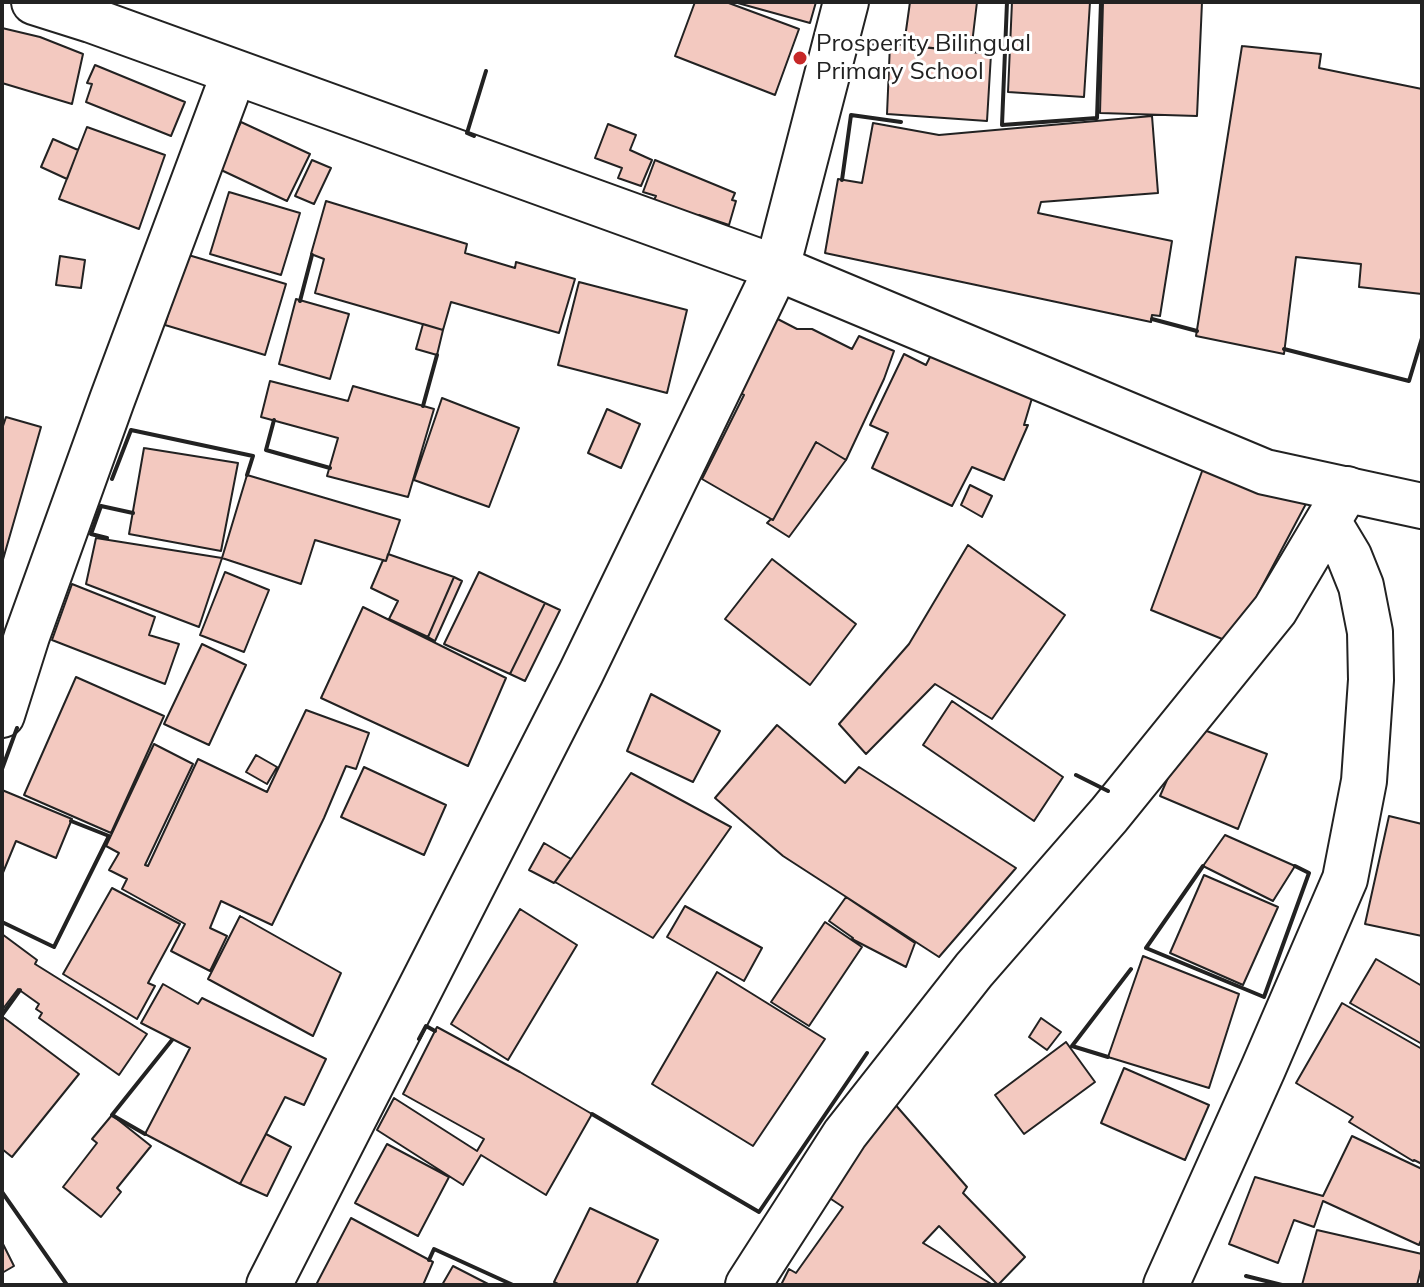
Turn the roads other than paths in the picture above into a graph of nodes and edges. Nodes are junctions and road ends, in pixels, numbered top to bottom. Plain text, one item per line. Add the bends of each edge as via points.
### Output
1 (34, 2) edge
2 (846, 2) edge
3 (234, 73) junction
4 (777, 268) junction
5 (1338, 505) junction
6 (1422, 506) edge
7 (2, 715) edge
8 (269, 1285) edge
9 (748, 1285) edge
10 (1166, 1285) edge

1 - 3 street
2 - 4 street
3 - 4 street
3 - 7 street via 101,429
4 - 5 street
4 - 8 street via 581,673
5 - 6 street
5 - 9 street via 1275,610 1109,815 974,970 845,1134
5 - 10 street via 1370,632 1371,680 1364,781 1345,879

